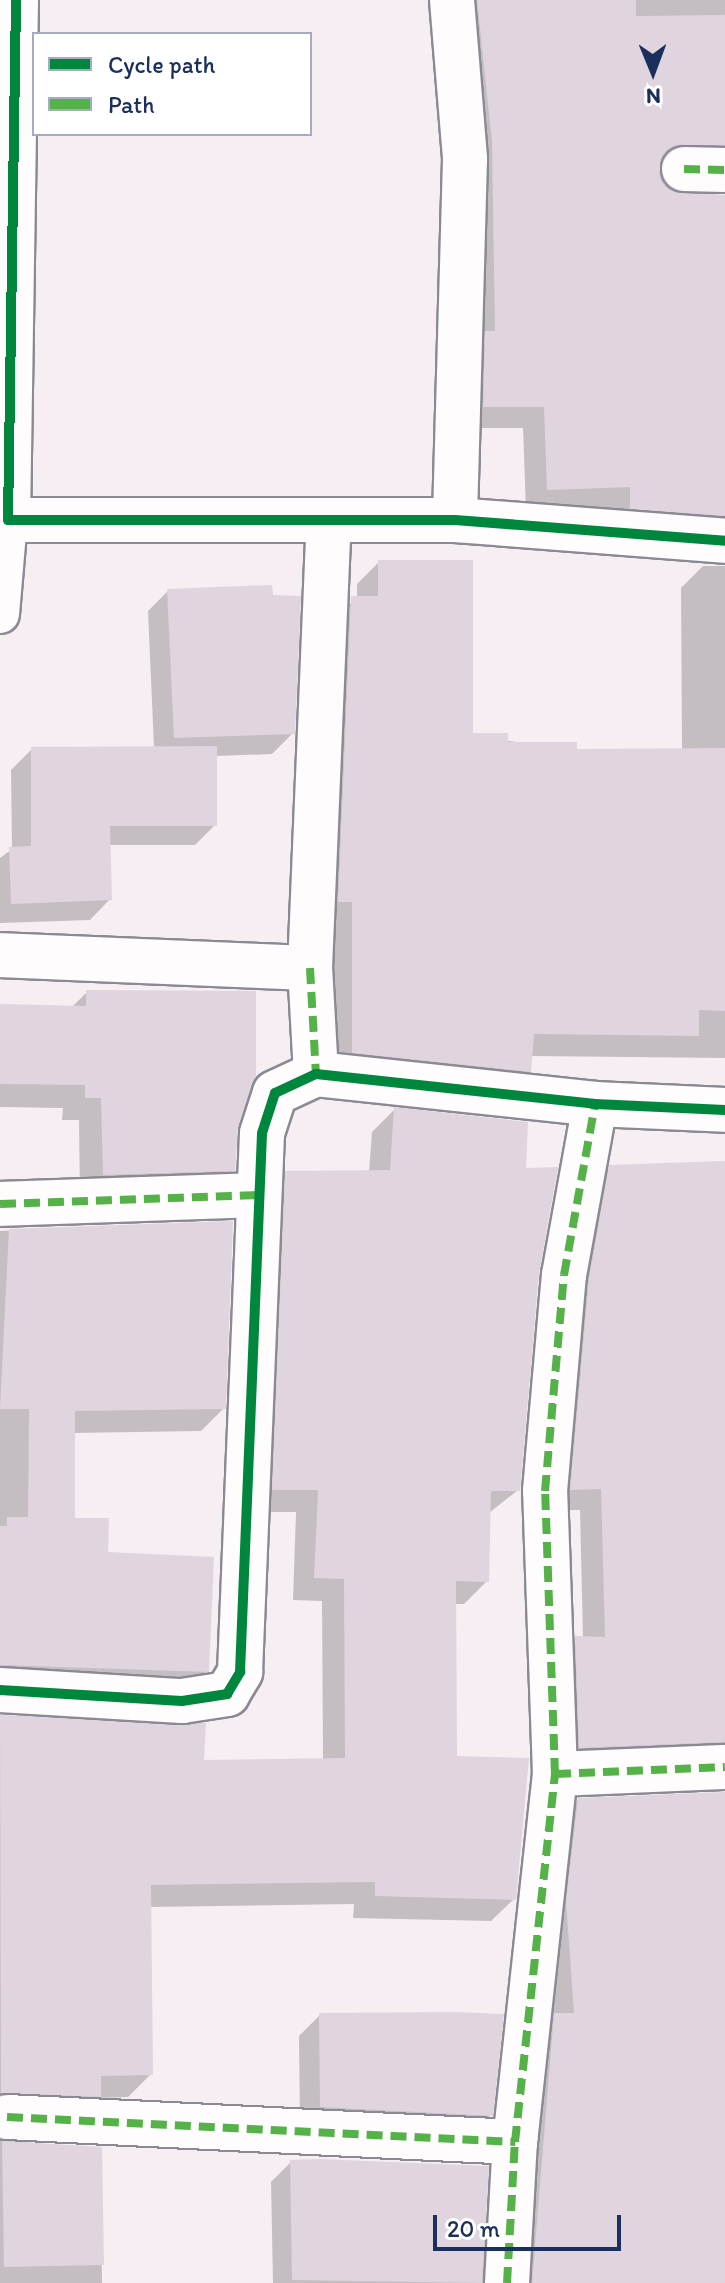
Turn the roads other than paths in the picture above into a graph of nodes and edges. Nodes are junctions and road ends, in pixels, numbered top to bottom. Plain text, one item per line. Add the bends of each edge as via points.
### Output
1 (16, 0) edge
2 (452, 0) edge
3 (5, 180) edge
4 (455, 520) junction
5 (4, 521) edge
6 (329, 521) junction
7 (725, 541) edge
8 (0, 614) edge
9 (0, 955) edge
10 (310, 968) junction
11 (316, 1074) junction
12 (595, 1104) junction
13 (725, 1110) edge
14 (259, 1195) junction
15 (0, 1204) edge
16 (0, 1690) edge
17 (725, 1767) edge
18 (555, 1774) junction
19 (7, 2117) dead end
20 (515, 2142) junction
21 (507, 2283) edge

1 - 3 street
2 - 4 street via 465,159
3 - 5 street
4 - 6 street
4 - 7 street
5 - 6 street
5 - 8 lane
6 - 10 street
9 - 10 street
10 - 11 street
11 - 12 street
11 - 14 street via 275,1093 269,1105
12 - 13 street
12 - 18 street via 564,1275 545,1491
14 - 15 street
14 - 16 street via 240,1672 227,1694 203,1700
17 - 18 street
18 - 20 street
19 - 20 street
20 - 21 street

